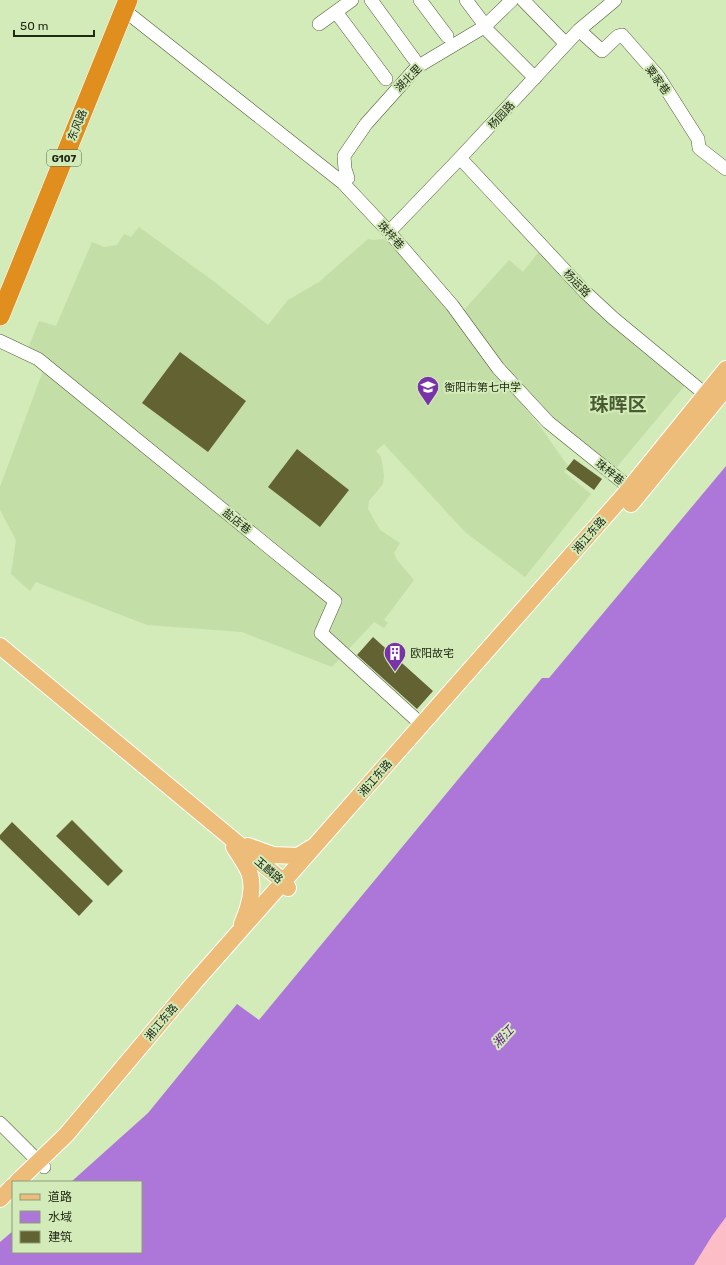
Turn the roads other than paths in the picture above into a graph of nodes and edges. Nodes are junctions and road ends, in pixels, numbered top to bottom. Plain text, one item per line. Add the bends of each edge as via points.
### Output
1 (352, 0) edge
2 (371, 0) edge
3 (420, 0) edge
4 (466, 0) edge
5 (512, 0) edge
6 (523, 0) edge
7 (615, 0) edge
8 (122, 3) edge
9 (336, 12) junction
10 (319, 24) dead end
11 (484, 26) junction
12 (579, 30) junction
13 (446, 36) dead end
14 (566, 44) junction
15 (414, 59) dead end
16 (535, 78) junction
17 (386, 79) dead end
18 (460, 158) junction
19 (726, 169) edge
20 (343, 183) junction
21 (389, 232) junction
22 (0, 283) edge
23 (0, 316) edge
24 (0, 341) edge
25 (726, 369) edge
26 (726, 388) edge
27 (705, 394) junction
28 (630, 488) junction
29 (0, 646) edge
30 (0, 654) edge
31 (422, 725) junction
32 (317, 844) junction
33 (235, 845) junction
34 (284, 885) junction
35 (236, 936) junction
36 (0, 1123) edge
37 (41, 1164) junction
38 (18, 1181) edge
39 (29, 1181) edge
40 (12, 1187) edge
41 (12, 1197) edge
42 (0, 1199) edge
43 (0, 1209) edge

1 - 9 street
2 - 15 street
3 - 13 street
4 - 11 street
5 - 11 street, 湖北里
6 - 14 street
7 - 12 street, 杨园路
8 - 20 street, 珠梓巷
8 - 22 highway, 东风路 / G107
8 - 23 highway, 东风路 / G107
9 - 10 street
9 - 17 street
11 - 16 street
11 - 20 street, 湖北里 via 412,72 366,124 344,156 348,178
12 - 14 street, 杨园路
12 - 19 street, 粟家巷 via 602,51 622,35 658,76 698,139 699,148
14 - 16 street, 杨园路
16 - 18 street, 杨园路
18 - 21 street, 杨园路
18 - 27 street, 杨运路 via 585,292
20 - 21 street, 珠梓巷
21 - 28 street, 珠梓巷 via 452,305 498,368 548,422
24 - 31 street, 盐店巷 via 38,359 335,601 321,633
25 - 27 main road, 湘江东路
26 - 34 main road, 湘江东路 via 633,502
27 - 28 main road, 湘江东路
28 - 31 main road, 湘江东路
29 - 33 main road, 玉麟路
30 - 33 main road, 玉麟路
31 - 32 main road, 湘江东路
32 - 33 main road via 298,856 273,855
32 - 34 main road, 湘江东路
33 - 34 main road, 玉麟路
33 - 35 main road via 249,873 252,894
34 - 35 main road, 湘江东路
34 - 37 main road, 湘江东路 via 72,1140
35 - 37 main road, 湘江东路
36 - 37 street
37 - 38 main road, 湘江东路
37 - 39 main road, 湘江东路
40 - 42 main road
41 - 43 main road

